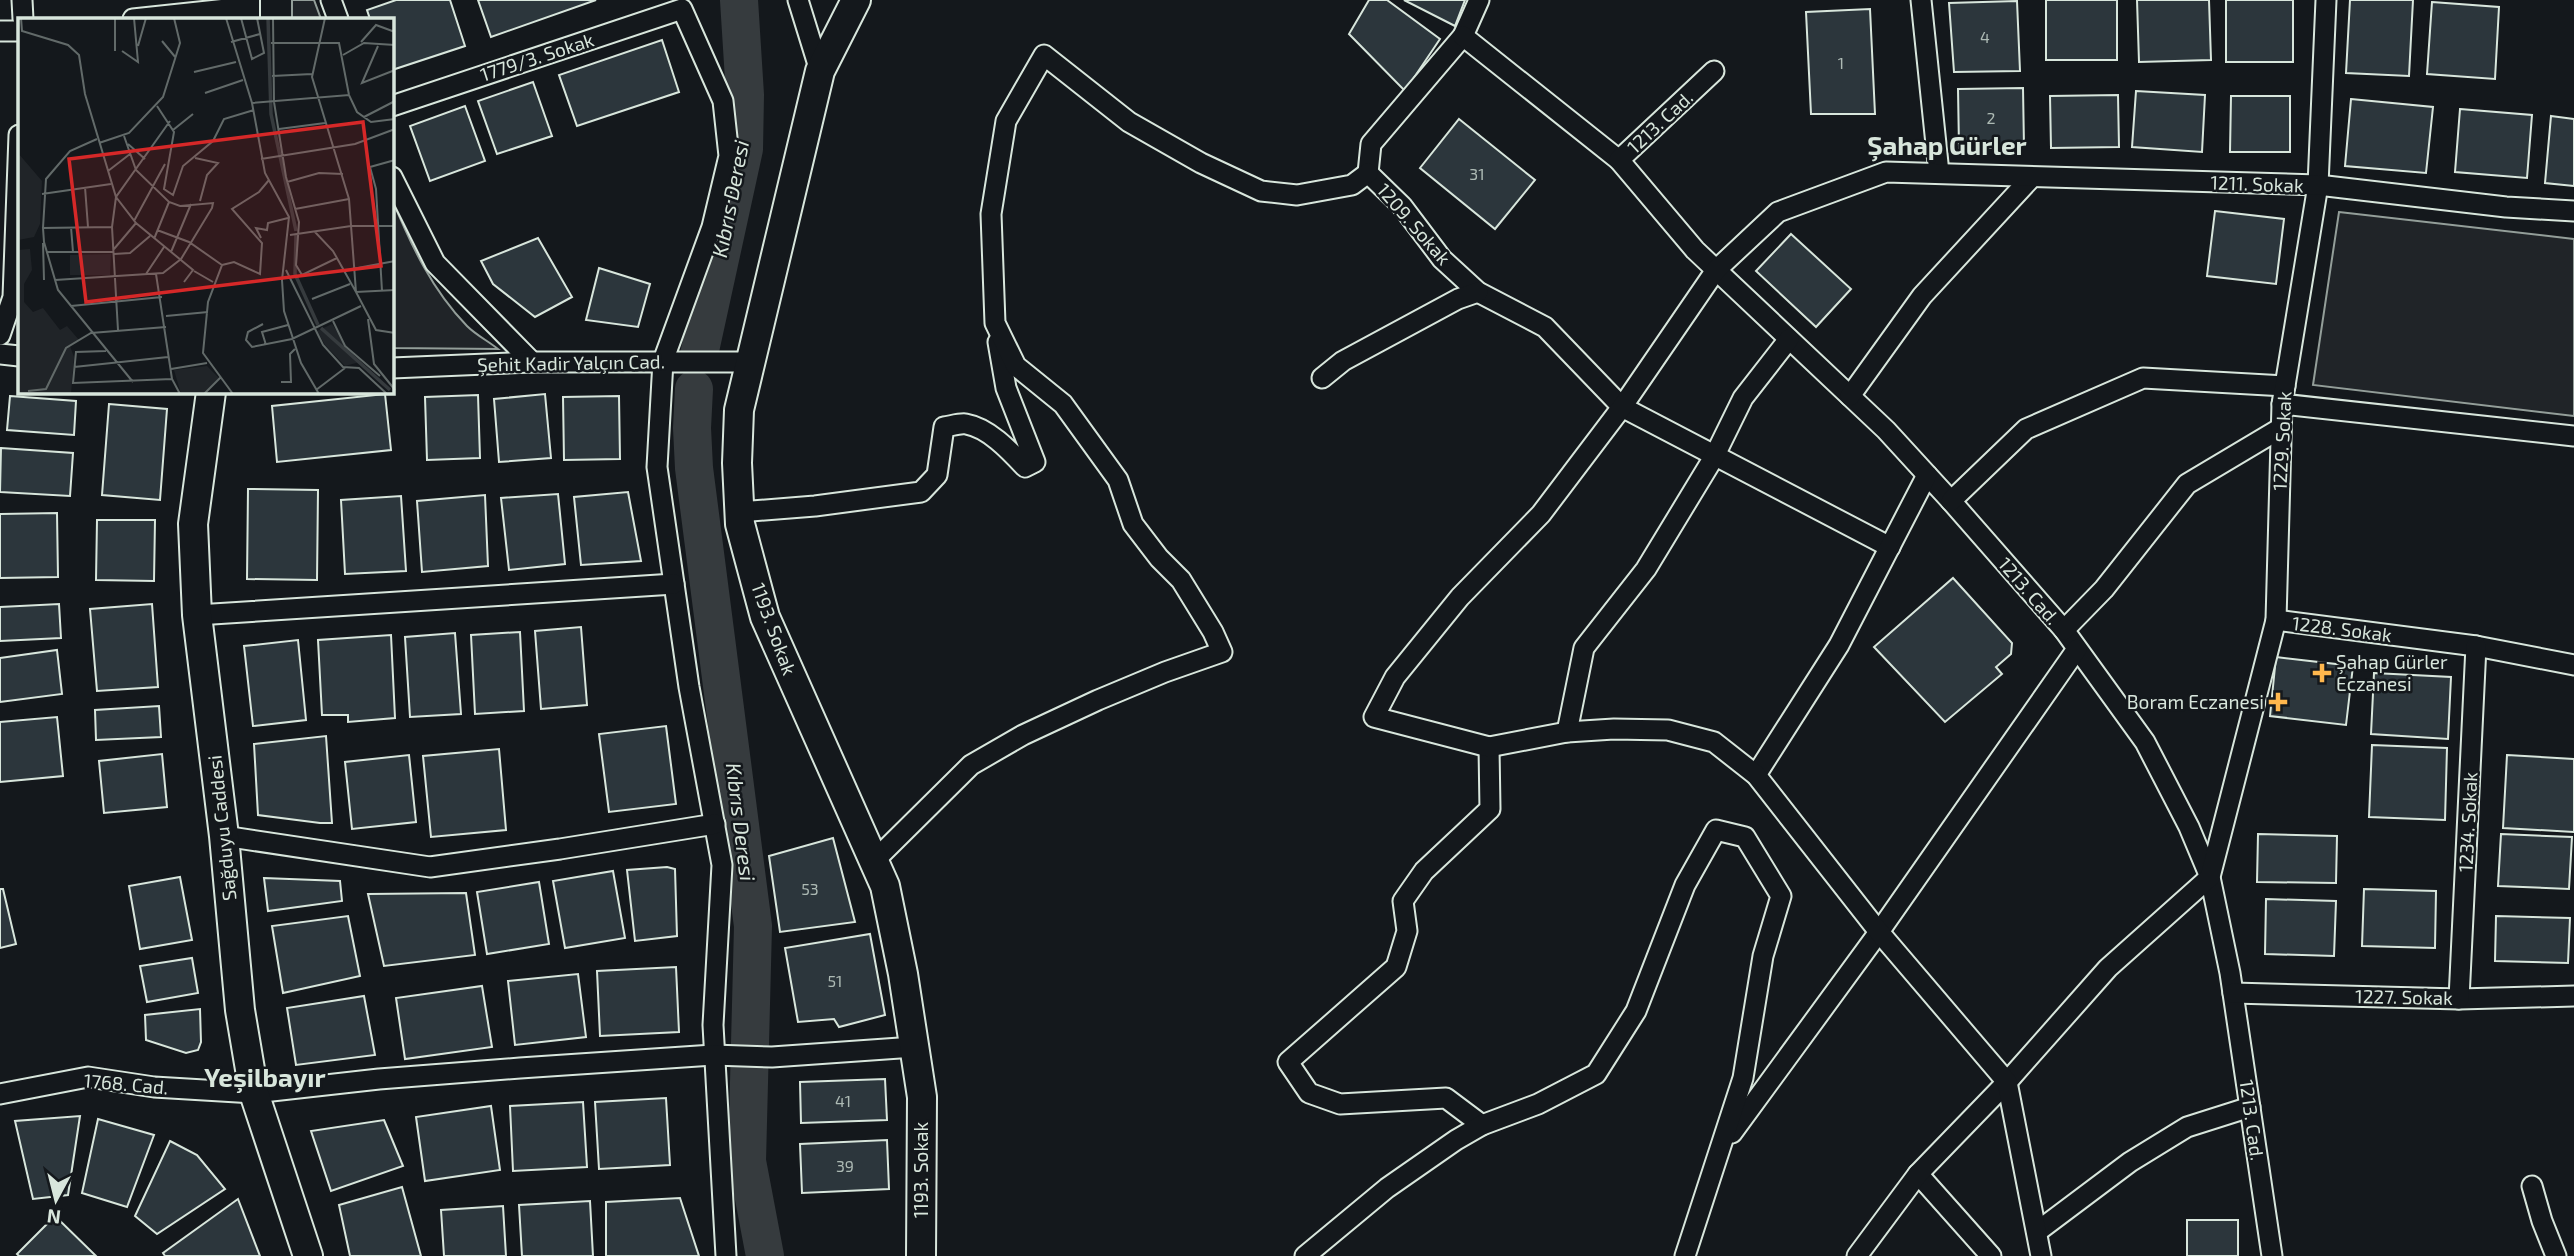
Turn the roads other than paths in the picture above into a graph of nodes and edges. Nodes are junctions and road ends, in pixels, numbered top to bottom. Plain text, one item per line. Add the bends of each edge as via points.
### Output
1 (22, 0) edge
2 (331, 0) edge
3 (798, 0) edge
4 (856, 0) edge
5 (1479, 0) edge
6 (1921, 0) edge
7 (2326, 0) edge
8 (245, 9) edge
9 (23, 18) edge
10 (143, 18) edge
11 (338, 18) edge
12 (0, 31) edge
13 (18, 32) edge
14 (1463, 36) junction
15 (820, 71) junction
16 (1714, 71) dead end
17 (394, 105) edge
18 (1619, 160) junction
19 (18, 162) edge
20 (1368, 173) junction
21 (1940, 173) junction
22 (2031, 177) junction
23 (394, 181) edge
24 (2318, 186) junction
25 (2574, 211) edge
26 (1716, 270) junction
27 (1478, 292) junction
28 (995, 323) junction
29 (0, 335) edge
30 (1789, 339) junction
31 (0, 354) edge
32 (18, 356) edge
33 (663, 361) junction
34 (532, 362) junction
35 (750, 362) junction
36 (394, 368) edge
37 (1322, 378) dead end
38 (211, 394) edge
39 (2283, 395) junction
40 (1850, 396) junction
41 (1622, 407) junction
42 (2281, 428) junction
43 (2574, 436) edge
44 (1714, 457) junction
45 (1927, 475) junction
46 (1951, 501) junction
47 (739, 512) junction
48 (1890, 547) junction
49 (674, 584) junction
50 (197, 615) junction
51 (2276, 620) junction
52 (2064, 630) junction
53 (2476, 646) junction
54 (2077, 649) junction
55 (2574, 665) edge
56 (1567, 732) junction
57 (1489, 747) junction
58 (1756, 775) junction
59 (715, 824) junction
60 (223, 836) junction
61 (873, 862) junction
62 (2210, 877) junction
63 (1879, 932) junction
64 (2233, 993) junction
65 (2574, 996) edge
66 (2459, 999) junction
67 (914, 1047) junction
68 (716, 1055) junction
69 (2007, 1082) junction
70 (254, 1093) junction
71 (0, 1094) edge
72 (2250, 1107) junction
73 (1482, 1125) junction
74 (1721, 1147) junction
75 (1919, 1174) junction
76 (2532, 1186) dead end
77 (2038, 1231) junction
78 (308, 1256) edge
79 (726, 1256) edge
80 (921, 1256) edge
81 (1305, 1256) edge
82 (1685, 1256) edge
83 (1857, 1256) edge
84 (1991, 1256) edge
85 (2041, 1256) edge
86 (2272, 1256) edge
87 (2556, 1256) edge

1 - 9 street
2 - 11 street
3 - 15 street
4 - 15 street, 1193. Sokak
5 - 14 street, 1209. Sokak
6 - 21 street
7 - 24 street, 1229. Sokak
8 - 10 street
12 - 13 street
14 - 18 street
14 - 20 street, 1209. Sokak via 1371,144
15 - 35 street, 1193. Sokak
16 - 18 street, 1213. Cad.
17 - 33 street, 1779/3. Sokak via 682,9 723,101 729,156 712,227
18 - 26 street, 1213. Cad.
19 - 29 street via 13,297
20 - 27 street, 1209. Sokak via 1402,206 1442,259
20 - 28 street via 1352,185 1297,195 1261,191 1129,122 1044,55 1006,121 991,214
21 - 22 street, 1211. Sokak
21 - 26 street, 1211. Sokak via 1886,172 1778,212
22 - 24 street, 1211. Sokak
22 - 40 street via 1922,296
23 - 34 street via 435,263
24 - 25 street, 1211. Sokak
24 - 39 street, 1229. Sokak
26 - 30 street, 1213. Cad.
26 - 41 street, 1211. Sokak
27 - 37 street via 1343,361
27 - 41 street, 1209. Sokak via 1545,327
28 - 47 street via 1006,388 1035,462 1025,467 1010,450 965,424 944,427 937,475 921,492
28 - 61 street via 1016,366 1063,404 1118,480 1133,524 1181,580 1222,652 1098,701 971,765
30 - 40 street, 1213. Cad.
30 - 44 street via 1743,398
31 - 32 street
33 - 34 street, Şehit Kadir Yalçın Cad.
33 - 35 street, Şehit Kadir Yalçın Cad.
33 - 49 street via 657,467
34 - 36 street, Şehit Kadir Yalçın Cad.
35 - 47 street, 1193. Sokak via 739,410
38 - 50 street, Sağduyu Caddesi via 194,524
39 - 42 street, 1229. Sokak
39 - 43 street
39 - 46 street via 2143,379 2026,429
40 - 45 street, 1213. Cad.
41 - 44 street, 1209. Sokak
41 - 57 street, 1211. Sokak via 1541,514 1460,597 1395,677 1374,717
42 - 51 street, 1229. Sokak
42 - 52 street via 2187,484 2104,589
44 - 48 street, 1209. Sokak
44 - 56 street via 1646,569 1584,648
45 - 46 street, 1213. Cad.
45 - 48 street
46 - 52 street, 1213. Cad.
47 - 61 street, 1193. Sokak via 765,617
48 - 58 street via 1839,645
49 - 50 street
49 - 59 street
50 - 60 street, Sağduyu Caddesi
51 - 53 street, 1228. Sokak
51 - 62 street, 1229. Sokak
52 - 54 street, 1213. Cad.
53 - 55 street, 1228. Sokak
53 - 66 street, 1234. Sokak
54 - 62 street, 1213. Cad. via 2145,742
54 - 63 street
56 - 57 street
56 - 58 street via 1668,730 1714,742
57 - 73 street via 1490,809 1424,870 1403,901 1407,931 1396,967 1288,1062 1309,1093 1340,1104 1446,1098
58 - 63 street
59 - 60 street via 430,867
59 - 68 street via 722,866 713,1025
60 - 70 street, Sağduyu Caddesi via 240,1010
61 - 67 street, 1193. Sokak via 894,922
62 - 64 street, 1213. Cad.
62 - 69 street via 2108,968
63 - 69 street
63 - 74 street
64 - 66 street, 1227. Sokak
64 - 72 street, 1213. Cad.
65 - 66 street, 1227. Sokak
67 - 68 street, 1768. Cad. via 772,1057
67 - 80 street, 1193. Sokak via 922,1097
68 - 70 street, 1768. Cad. via 379,1079
68 - 79 street
69 - 75 street
69 - 77 street
70 - 71 street, 1768. Cad. via 154,1087 88,1077
70 - 78 street, Sağduyu Caddesi
72 - 77 street via 2187,1126
72 - 86 street, 1213. Cad.
73 - 74 street via 1538,1104 1596,1074 1636,1011 1685,885 1716,830 1745,837 1781,896 1763,956 1743,1077
73 - 81 street via 1387,1188
74 - 82 street
75 - 83 street
75 - 84 street
76 - 87 street
77 - 85 street

